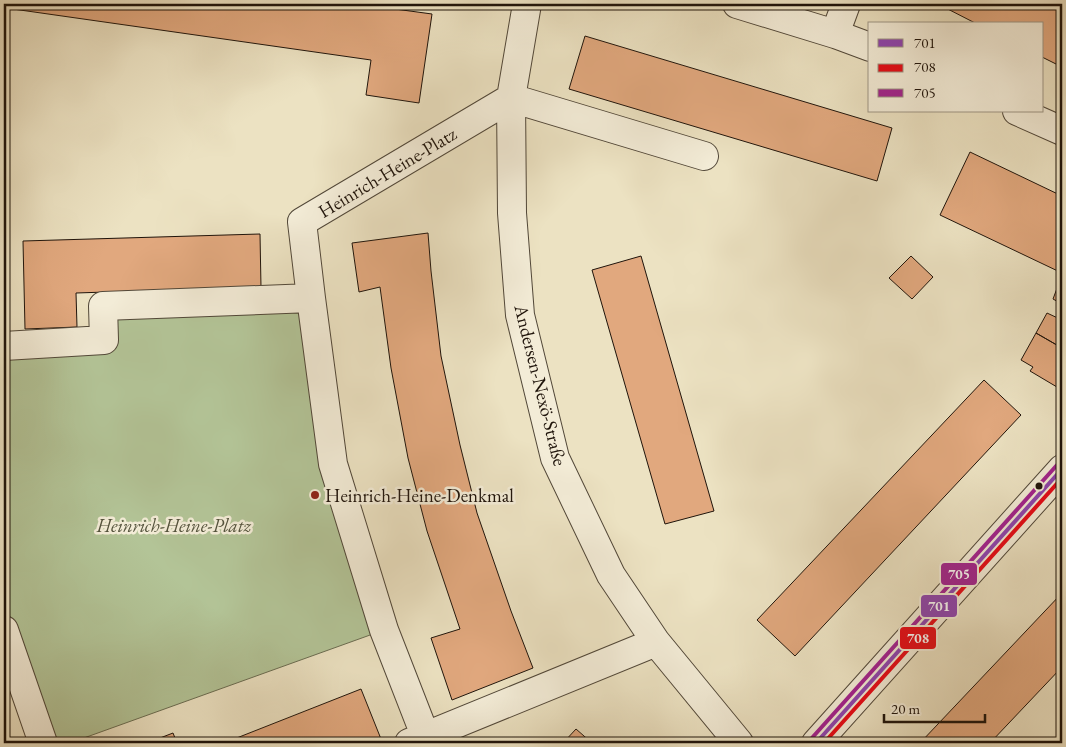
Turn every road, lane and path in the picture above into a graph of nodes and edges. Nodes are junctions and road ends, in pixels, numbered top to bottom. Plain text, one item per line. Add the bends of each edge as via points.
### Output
1 (526, 4) edge
2 (736, 4) edge
3 (846, 4) edge
4 (835, 34) junction
5 (868, 46) edge
6 (511, 98) junction
7 (1019, 112) edge
8 (1062, 131) edge
9 (704, 156) dead end
10 (311, 298) junction
11 (4, 346) edge
12 (1062, 469) edge
13 (4, 630) edge
14 (656, 642) junction
15 (421, 741) edge
16 (43, 743) edge
17 (739, 743) edge
18 (817, 743) edge

1 - 6 street, Andersen-Nexö-Straße
2 - 4 street
3 - 4 street
4 - 5 street
6 - 9 street
6 - 10 street, Heinrich-Heine-Platz via 302,222
6 - 14 street, Andersen-Nexö-Straße via 512,213 520,315 555,458 611,575
7 - 8 street
10 - 11 street via 103,306 104,340
10 - 15 street, Heinrich-Heine-Platz via 333,464
12 - 18 street
13 - 16 street
14 - 15 street
14 - 17 street, Andersen-Nexö-Straße

